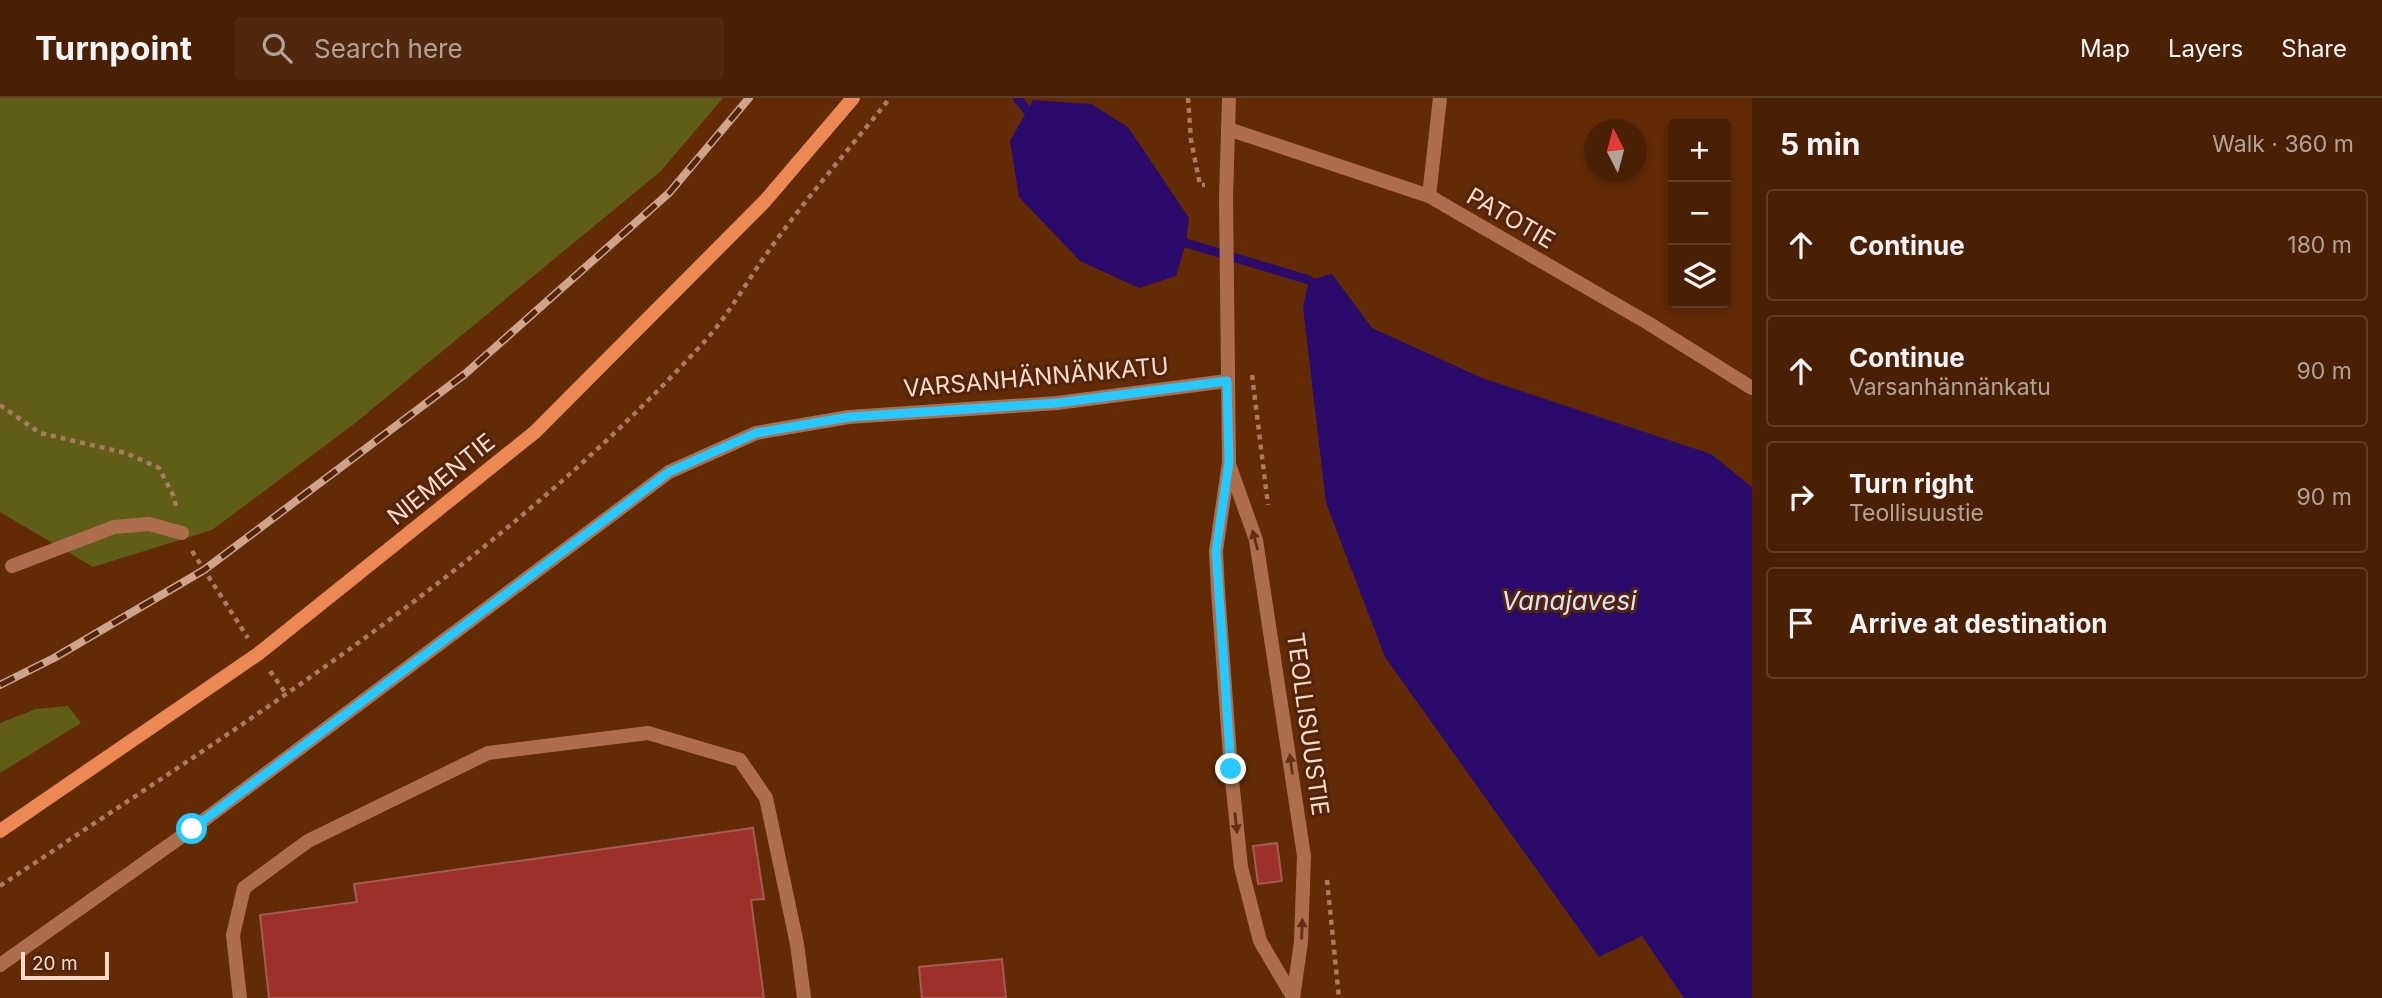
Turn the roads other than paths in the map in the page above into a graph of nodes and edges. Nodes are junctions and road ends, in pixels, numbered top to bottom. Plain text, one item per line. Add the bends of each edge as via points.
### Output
1 (853, 98) edge
2 (1229, 98) edge
3 (1440, 98) edge
4 (1228, 129) junction
5 (1429, 196) junction
6 (1227, 381) junction
7 (1752, 388) edge
8 (1229, 462) junction
9 (182, 533) dead end
10 (12, 566) dead end
11 (0, 831) edge
12 (0, 965) edge
13 (240, 998) edge
14 (804, 998) edge
15 (1290, 998) edge

1 - 11 main road, NIEMENTIE via 765,201 535,432 258,654
2 - 4 lane, TEOLLISUUSTIE
3 - 5 lane
4 - 5 lane, PATOTIE
4 - 6 lane, TEOLLISUUSTIE
5 - 7 lane, PATOTIE
6 - 8 lane, TEOLLISUUSTIE
6 - 12 lane, VARSANHÄNNÄNKATU via 1057,403 849,417 756,433 669,472 192,829
15 -> 8 lane, TEOLLISUUSTIE via 1301,942 1304,856 1256,540
8 -> 15 lane, TEOLLISUUSTIE via 1216,551 1241,867 1260,941
9 - 10 lane via 149,524 114,527
13 - 14 lane via 233,935 244,888 308,841 488,753 648,733 740,760 766,797

